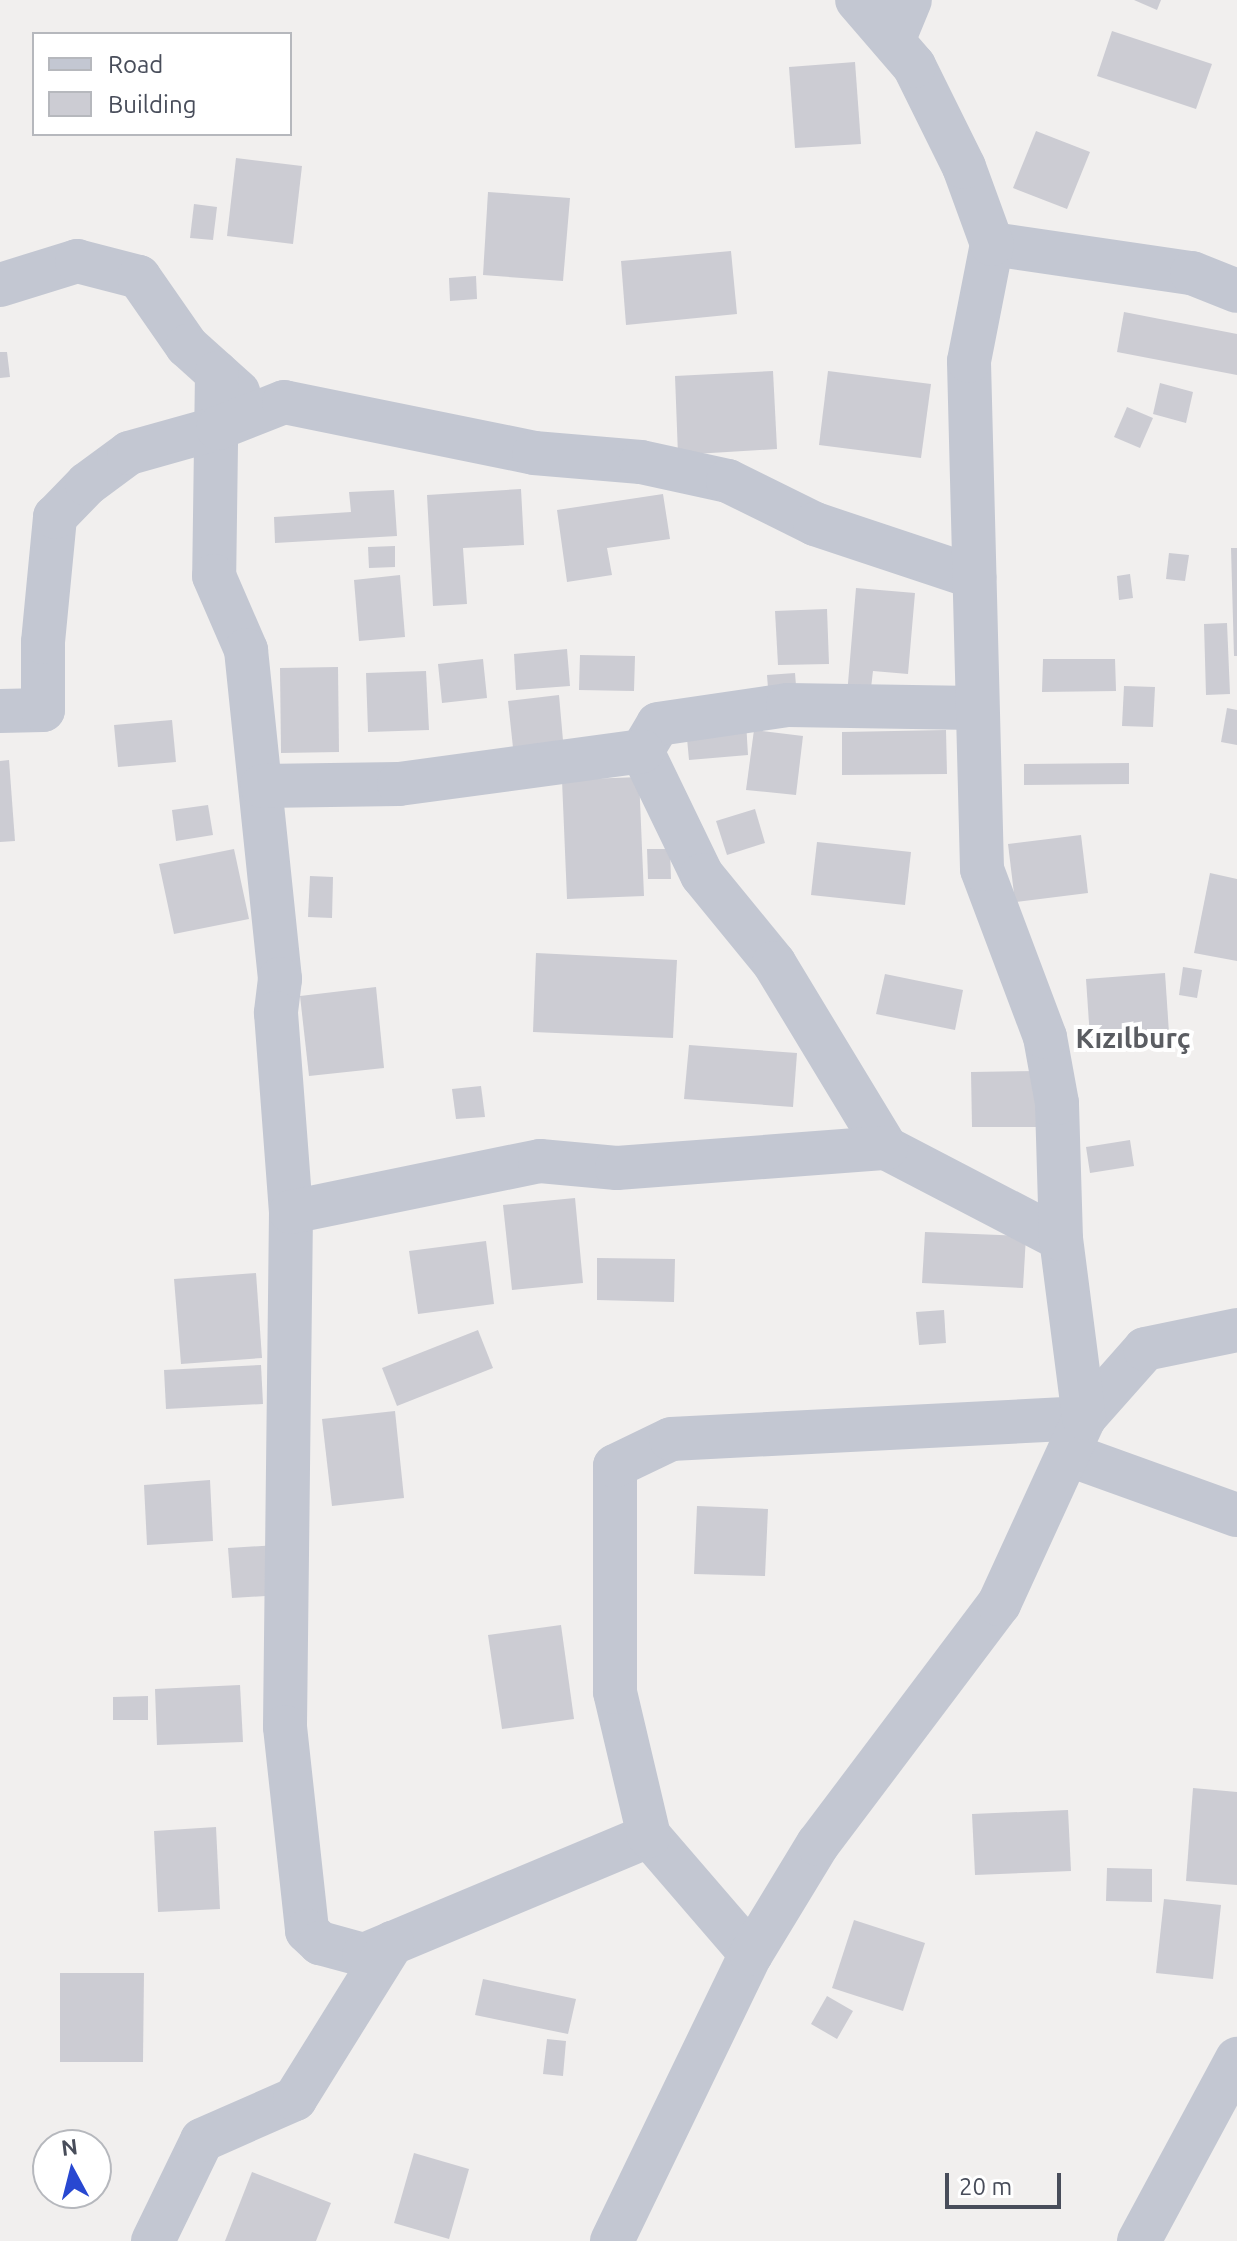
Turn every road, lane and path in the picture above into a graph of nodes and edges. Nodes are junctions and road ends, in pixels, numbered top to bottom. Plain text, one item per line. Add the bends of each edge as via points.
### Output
1 (857, 0) edge
2 (910, 0) edge
3 (893, 41) junction
4 (992, 244) junction
5 (0, 285) edge
6 (1237, 291) edge
7 (217, 373) junction
8 (261, 412) junction
9 (218, 428) junction
10 (974, 577) junction
11 (975, 708) junction
12 (0, 711) edge
13 (642, 751) junction
14 (262, 786) junction
15 (886, 1148) junction
16 (291, 1212) junction
17 (1061, 1239) junction
18 (1237, 1330) edge
19 (1077, 1437) junction
20 (1237, 1515) edge
21 (649, 1836) junction
22 (392, 1943) junction
23 (751, 1954) junction
24 (1237, 2059) edge
25 (153, 2241) edge
26 (612, 2241) edge
27 (1139, 2241) edge

1 - 3 street
2 - 3 street
3 - 4 street via 914,66 964,167
4 - 6 street via 1192,273
4 - 10 street via 969,361
5 - 7 street via 77,261 139,277 187,346
7 - 8 street
7 - 9 street
8 - 9 street
8 - 10 street via 284,402 534,453 641,462 728,481 815,524
9 - 12 street via 129,453 87,484 55,517 43,642 43,710
9 - 14 street via 214,576 246,650
10 - 11 street
11 - 13 street via 788,705 658,724
11 - 17 street via 982,869 1045,1037 1057,1103
13 - 14 street via 399,784
13 - 15 street via 702,875 774,963
14 - 16 street via 280,979 276,1013
15 - 16 street via 617,1168 540,1161
15 - 17 street
16 - 22 street via 285,1727 307,1931 320,1943 364,1955
17 - 19 street
18 - 19 street via 1145,1349
19 - 20 street
19 - 21 street via 671,1439 615,1466 615,1692
19 - 23 street via 999,1604 818,1844
21 - 22 street
21 - 23 street
22 - 25 street via 295,2099 202,2140
23 - 26 street
24 - 27 street

